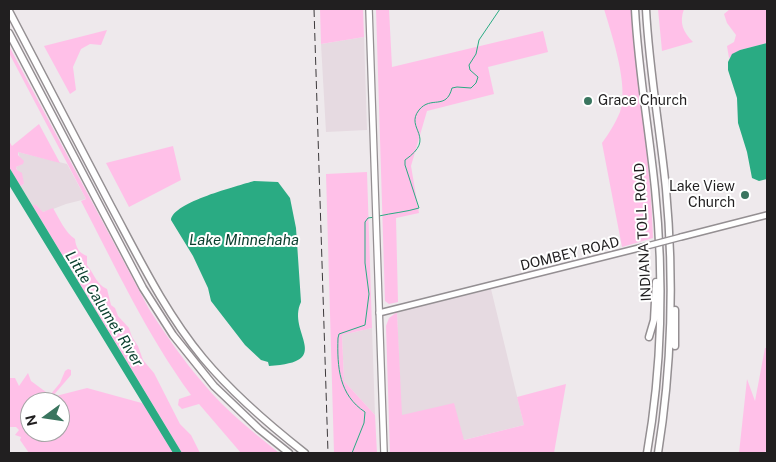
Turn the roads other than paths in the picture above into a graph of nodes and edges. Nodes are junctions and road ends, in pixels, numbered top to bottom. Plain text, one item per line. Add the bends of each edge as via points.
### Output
1 (369, 9) edge
2 (635, 9) edge
3 (646, 9) edge
4 (9, 11) edge
5 (9, 32) edge
6 (767, 215) edge
7 (658, 223) junction
8 (670, 248) junction
9 (379, 313) junction
10 (649, 337) dead end
11 (675, 346) dead end
12 (289, 453) edge
13 (305, 453) edge
14 (384, 453) edge
15 (647, 453) edge
16 (658, 453) edge

1 - 9 main road
2 - 7 highway, INDIANA TOLL ROAD
3 - 8 highway, INDIANA TOLL ROAD
4 - 13 highway via 166,306 222,380
5 - 12 highway via 143,288 168,327 214,386
6 - 9 street, DOMBEY ROAD, bridge
7 - 10 highway via 654,320
7 - 15 highway, INDIANA TOLL ROAD via 659,344
8 - 11 highway
8 - 16 highway, INDIANA TOLL ROAD via 667,380
9 - 14 main road

